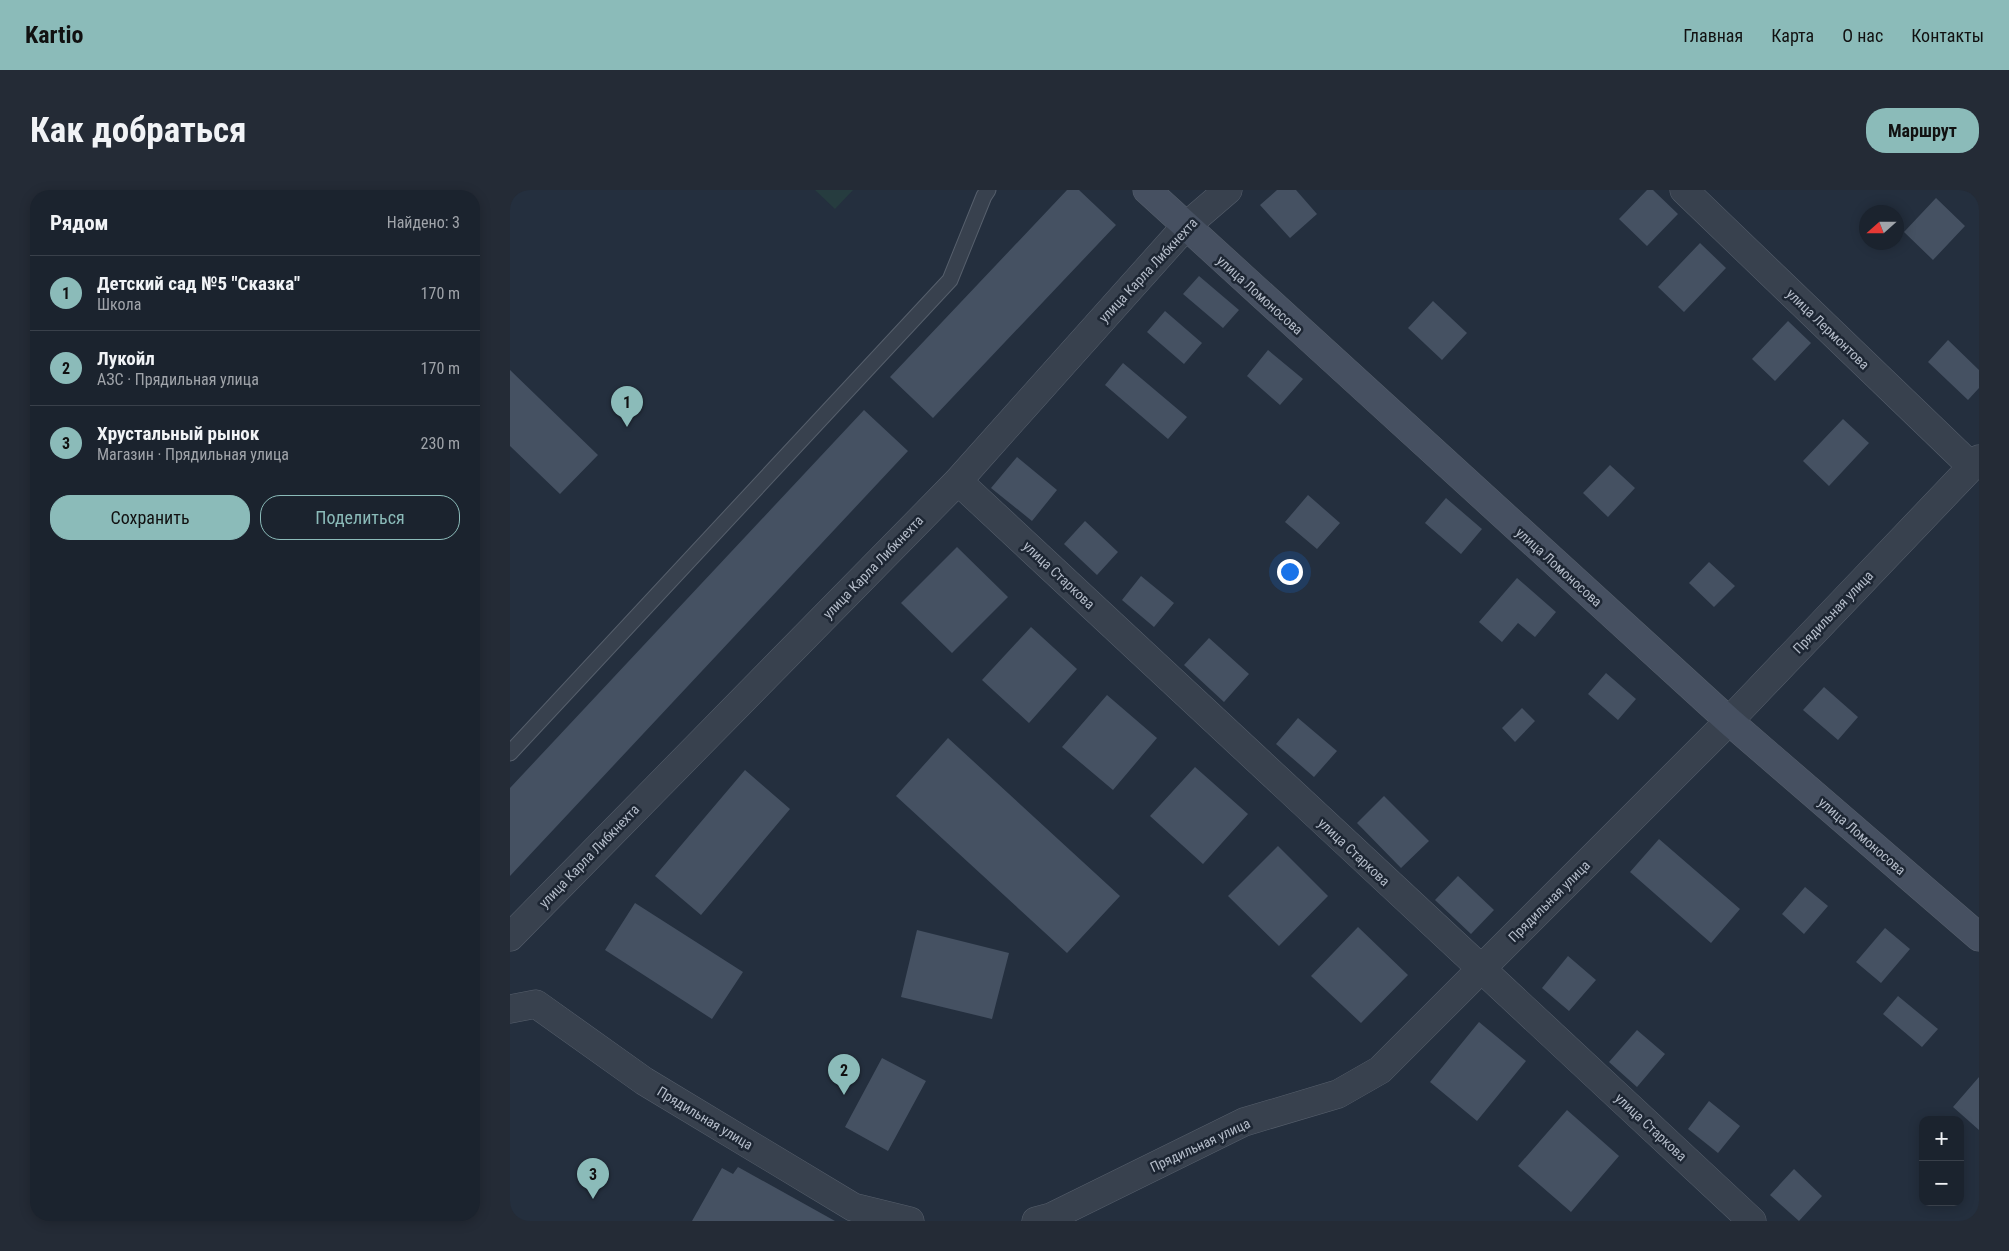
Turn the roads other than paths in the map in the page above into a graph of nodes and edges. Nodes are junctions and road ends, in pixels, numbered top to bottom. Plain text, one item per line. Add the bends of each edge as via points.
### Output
1 (1147, 190) edge
2 (1228, 190) edge
3 (1684, 190) edge
4 (983, 192) edge
5 (1185, 227) junction
6 (1975, 463) edge
7 (958, 481) junction
8 (1729, 721) junction
9 (510, 753) edge
10 (510, 937) edge
11 (1979, 937) edge
12 (1480, 970) junction
13 (510, 1009) edge
14 (1046, 1220) edge
15 (910, 1221) edge
16 (1752, 1221) edge

1 - 5 main road, улица Ломоносова
2 - 5 street, улица Карла Либкнехта
3 - 6 street, улица Лермонтова
4 - 9 lane via 950,280
5 - 7 street, улица Карла Либкнехта
5 - 8 main road, улица Ломоносова
6 - 8 street, Прядильная улица
7 - 10 street, улица Карла Либкнехта
7 - 12 street, улица Старкова
8 - 11 main road, улица Ломоносова
8 - 12 street, Прядильная улица
12 - 14 street, Прядильная улица via 1380,1070 1338,1094 1244,1122
12 - 16 street, улица Старкова
13 - 15 street, Прядильная улица via 536,1004 644,1081 853,1207

